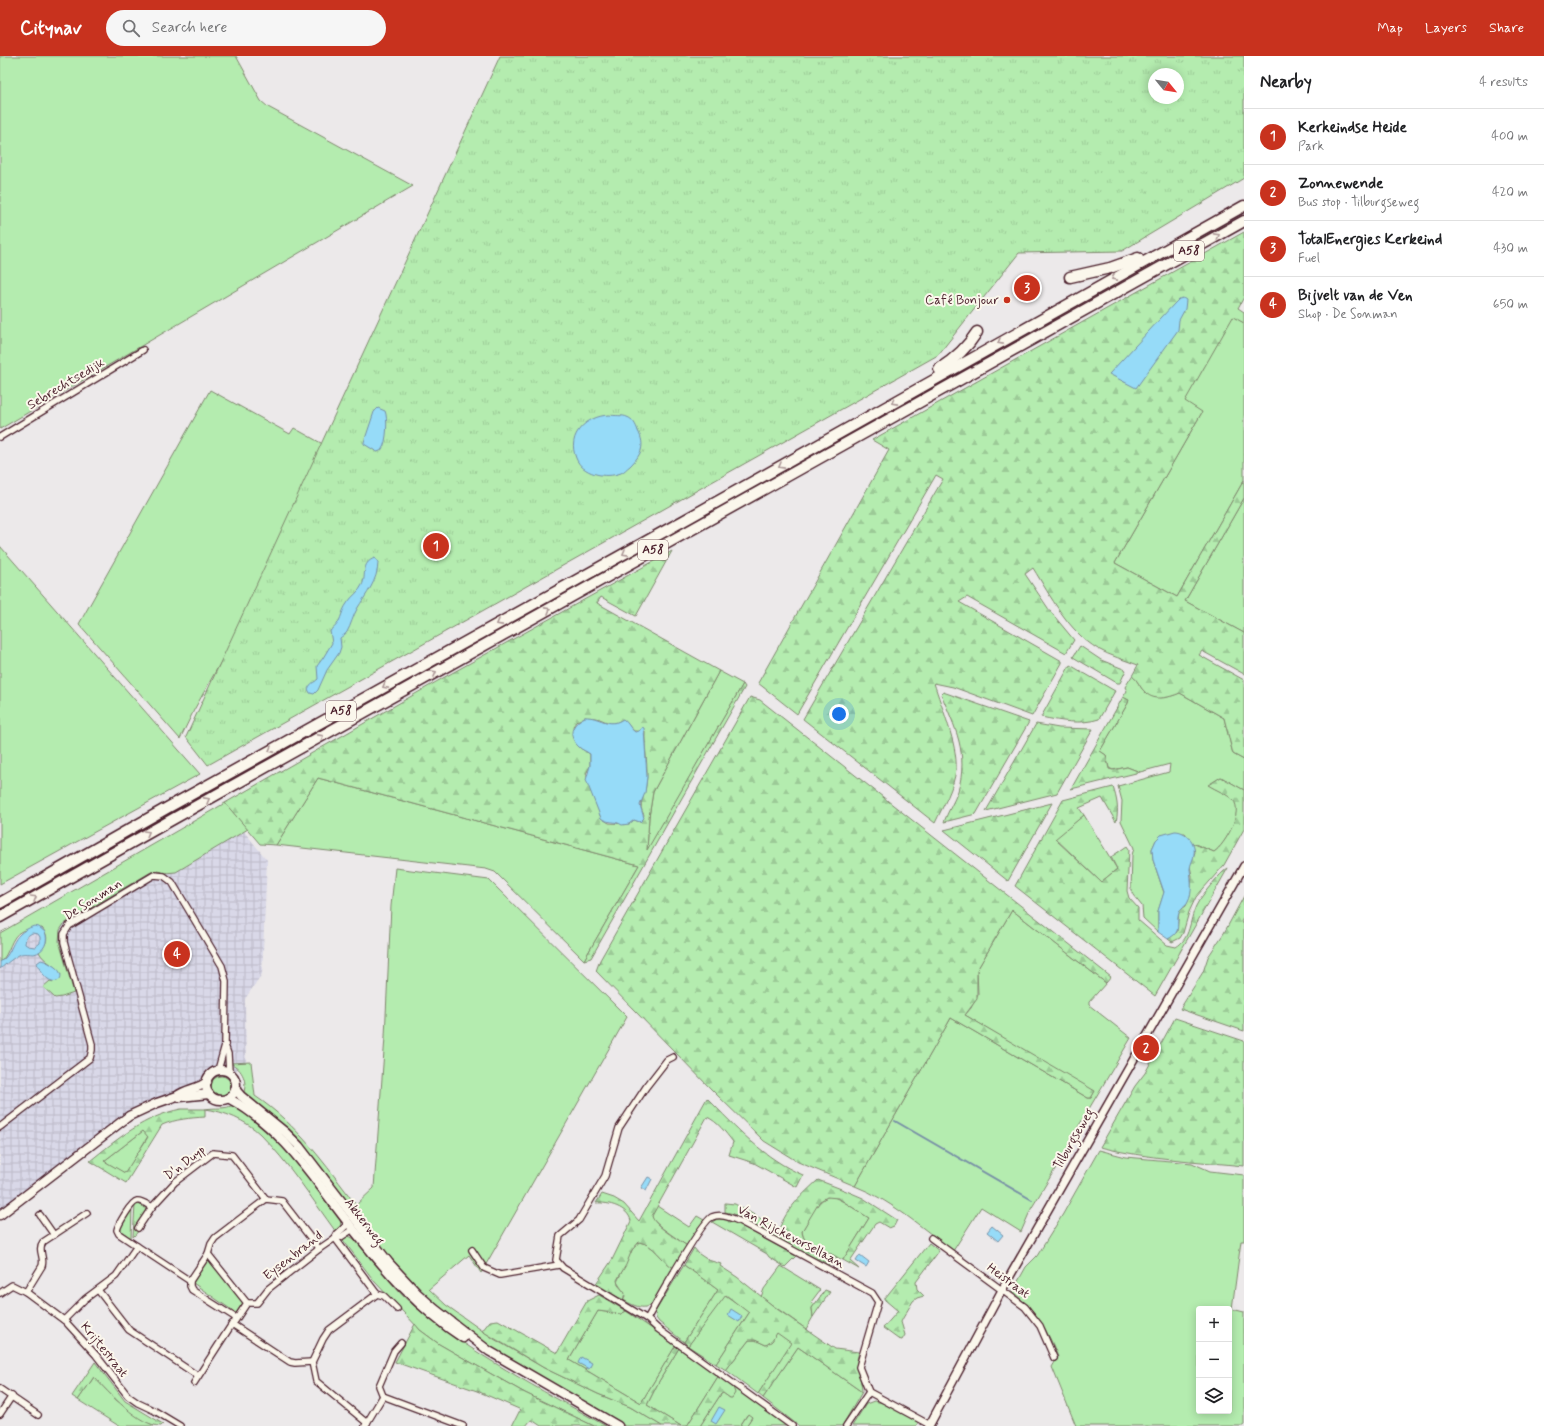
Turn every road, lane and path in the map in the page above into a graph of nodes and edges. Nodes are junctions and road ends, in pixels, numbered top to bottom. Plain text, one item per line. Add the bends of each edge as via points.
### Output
1 (1244, 206) edge
2 (1244, 220) edge
3 (1184, 239) junction
4 (1070, 277) dead end
5 (977, 332) dead end
6 (143, 350) dead end
7 (928, 382) junction
8 (0, 437) edge
9 (1244, 866) edge
10 (0, 903) edge
11 (0, 917) edge
12 (225, 1045) junction
13 (673, 1058) dead end
14 (218, 1070) junction
15 (229, 1072) junction
16 (206, 1082) junction
17 (235, 1089) junction
18 (209, 1094) junction
19 (177, 1096) junction
20 (228, 1098) junction
21 (0, 1127) edge
22 (266, 1199) junction
23 (152, 1207) junction
24 (1, 1213) edge
25 (88, 1213) dead end
26 (40, 1215) dead end
27 (352, 1226) junction
28 (138, 1228) dead end
29 (54, 1235) junction
30 (335, 1238) junction
31 (931, 1238) dead end
32 (137, 1246) junction
33 (319, 1249) junction
34 (472, 1250) dead end
35 (208, 1254) junction
36 (559, 1265) junction
37 (190, 1281) junction
38 (98, 1290) junction
39 (1002, 1290) junction
40 (26, 1292) junction
41 (0, 1293) edge
42 (377, 1294) junction
43 (247, 1303) junction
44 (397, 1309) dead end
45 (236, 1318) junction
46 (646, 1319) junction
47 (64, 1320) junction
48 (232, 1324) junction
49 (401, 1343) dead end
50 (1054, 1358) dead end
51 (312, 1362) junction
52 (198, 1376) junction
53 (194, 1383) dead end
54 (0, 1389) edge
55 (869, 1392) junction
56 (12, 1396) junction
57 (383, 1396) junction
58 (0, 1414) edge
59 (38, 1415) dead end
60 (366, 1424) edge
61 (451, 1424) edge
62 (180, 1426) edge
63 (463, 1426) edge
64 (618, 1426) edge
65 (792, 1426) edge
66 (846, 1426) edge
67 (930, 1426) edge

1 - 3 highway, A58
11 -> 2 highway, A58
3 - 4 highway, A58 via 1178,236 1131,261
3 -> 7 highway, A58
5 - 7 highway, A58 via 960,354 932,374
6 - 8 street, Sebrechtsedijk
7 -> 10 highway, A58
9 - 39 street, Tilburgseweg
12 - 14 street, De Sonman
12 - 15 street, De Sonman
12 - 21 street, De Sonman via 226,982 222,966 172,882 164,876 154,875 69,926 64,934 92,1044 90,1058
13 - 36 street via 667,1060 650,1082 619,1128 605,1176 579,1220 560,1236 556,1260
14 - 15 main road
14 - 16 main road via 209,1075
15 - 17 main road via 235,1080
16 - 18 main road
16 - 19 main road
17 - 20 main road
17 - 27 main road, Akkerweg via 299,1146
18 - 19 main road
18 - 20 main road via 216,1099
19 - 24 main road via 129,1116
20 - 27 main road, Akkerweg via 242,1106 290,1147
22 - 23 street, D'n Duyp via 232,1155 213,1153 175,1182
22 - 33 street via 282,1201
22 - 35 street via 215,1238
23 - 28 street, D'n Duyp
23 - 32 street via 142,1202 133,1203 118,1226 119,1234
25 - 29 street
26 - 29 street
27 - 30 street, Eysenbrand via 341,1237
27 - 64 main road, Akkerweg via 417,1293 489,1352
29 - 40 street via 40,1246 43,1261
30 - 33 street, Eysenbrand
30 - 42 street
31 - 39 street, Heistraat
32 - 37 street
32 - 38 street via 116,1276
33 - 43 street, Eysenbrand via 268,1289 257,1303
34 - 36 street via 484,1268 500,1275
35 - 37 street
35 - 43 street
36 - 46 street
37 - 45 street via 192,1290
38 - 47 street
38 - 52 street via 129,1330
39 - 50 street, Heistraat via 1034,1316
39 - 67 street, Tilburgseweg
40 - 41 street, Krijtestraat via 12,1285
40 - 47 street, Krijtestraat
42 - 44 street via 384,1296
42 - 51 street via 329,1330
43 - 45 street, Eysenbrand
45 - 48 street, Eysenbrand
46 - 55 street, Van Rijckevorsellaan via 707,1221 713,1216 730,1218 872,1293 878,1302 859,1367
46 - 65 street
47 - 62 street, Krijtestraat via 128,1396
48 - 51 street via 290,1362
48 - 52 street, Eysenbrand
49 - 57 street via 394,1351 379,1386
51 - 60 street via 316,1381
52 - 53 street, Eysenbrand
54 - 56 street
55 - 66 street
55 - 67 street
56 - 58 street
56 - 59 street
57 - 60 street
57 - 61 street
61 - 63 street

